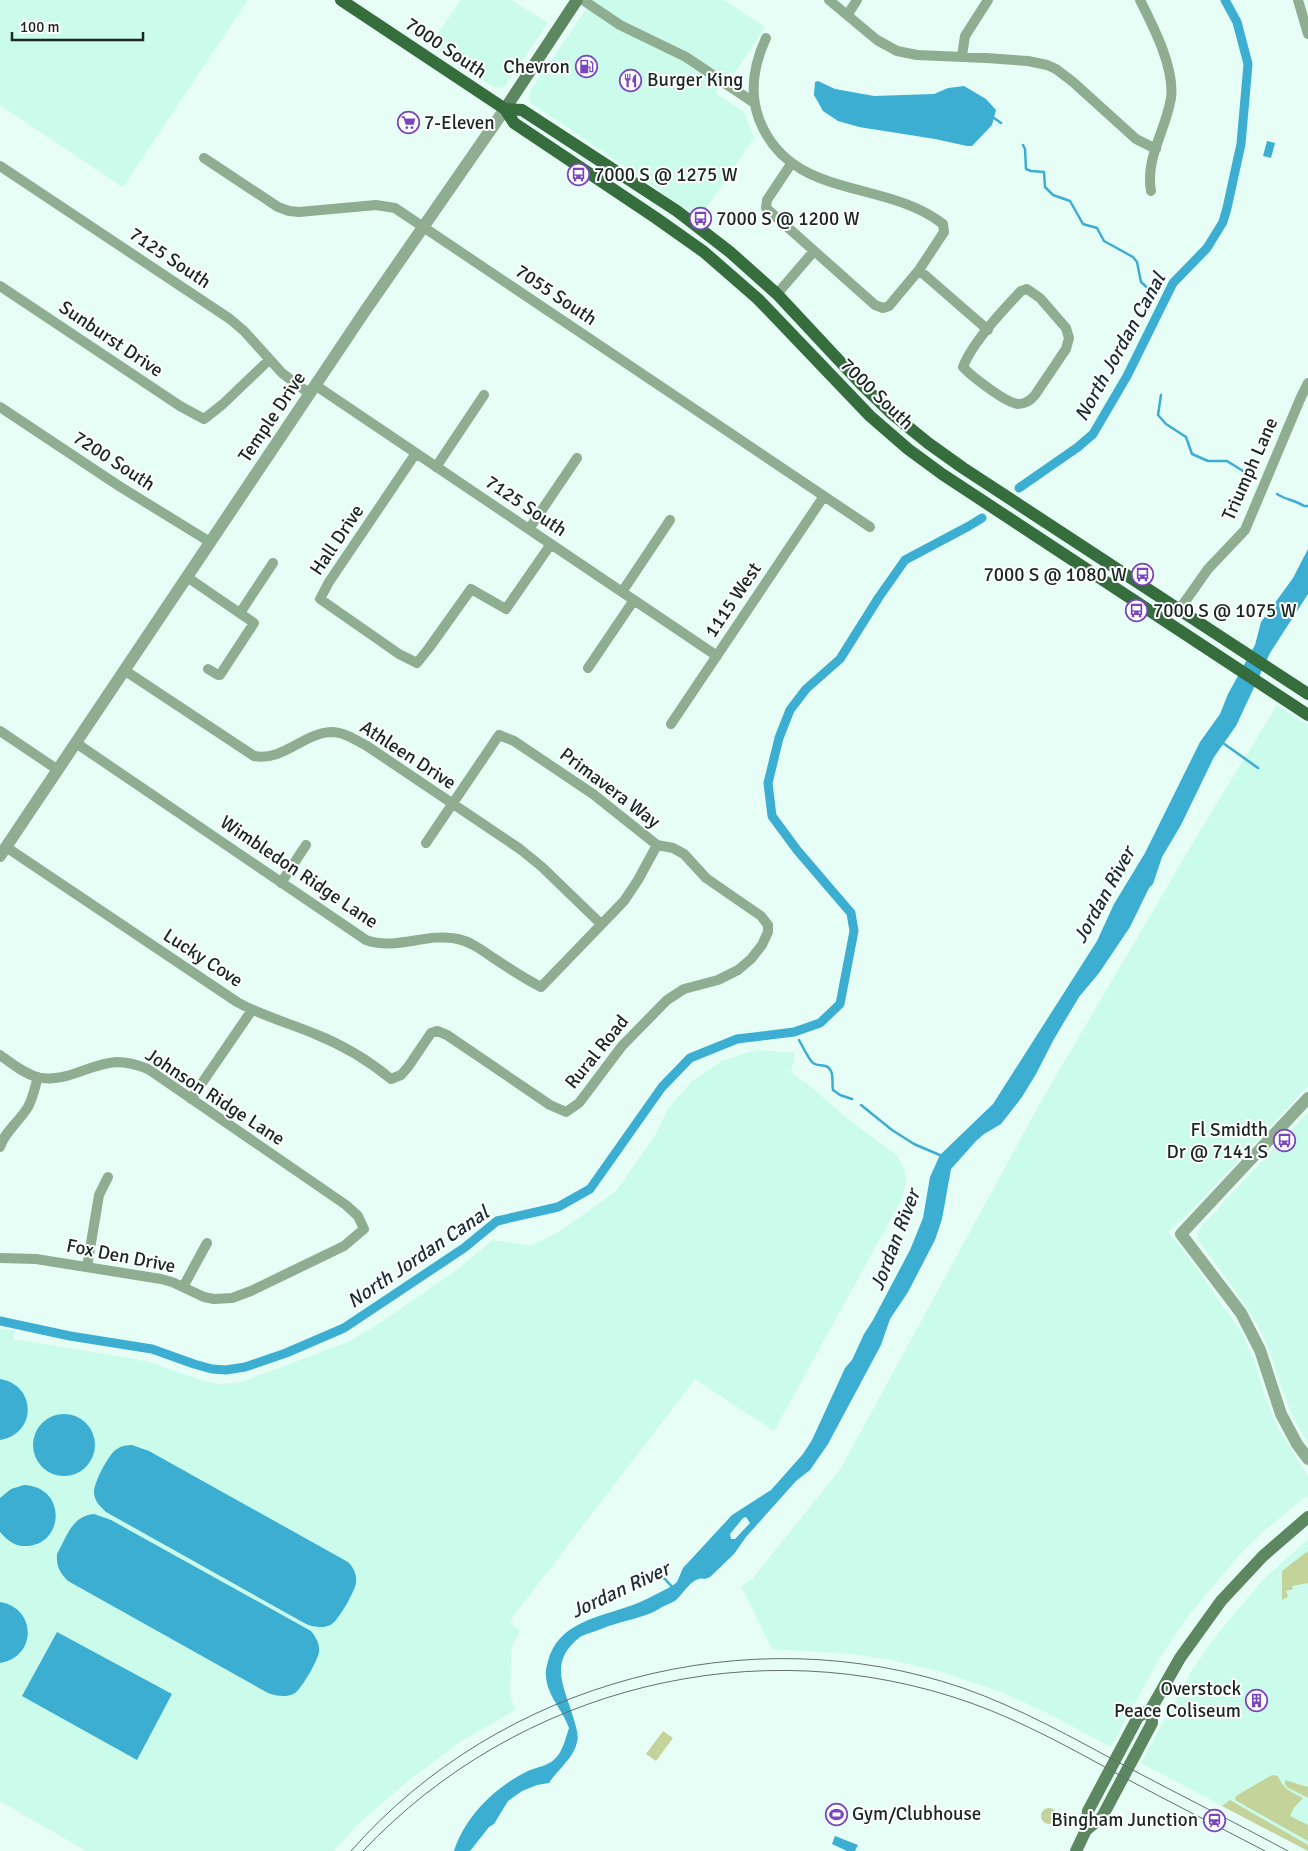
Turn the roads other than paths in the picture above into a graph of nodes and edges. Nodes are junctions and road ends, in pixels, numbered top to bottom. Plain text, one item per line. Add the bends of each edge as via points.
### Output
1 (341, 0) edge
2 (577, 0) edge
3 (583, 0) edge
4 (829, 0) edge
5 (857, 0) edge
6 (988, 0) edge
7 (1140, 0) edge
8 (1298, 0) edge
9 (848, 14) junction
10 (1308, 34) edge
11 (766, 38) dead end
12 (962, 56) junction
13 (753, 102) junction
14 (504, 109) junction
15 (1156, 149) junction
16 (204, 158) dead end
17 (791, 164) junction
18 (0, 166) edge
19 (1151, 191) dead end
20 (423, 226) junction
21 (814, 251) junction
22 (919, 270) junction
23 (0, 286) edge
24 (776, 294) junction
25 (988, 330) junction
26 (269, 360) junction
27 (1308, 383) edge
28 (313, 390) junction
29 (484, 395) dead end
30 (0, 407) edge
31 (416, 453) junction
32 (577, 458) dead end
33 (436, 467) junction
34 (824, 496) junction
35 (670, 520) dead end
36 (870, 527) dead end
37 (529, 530) junction
38 (210, 542) junction
39 (551, 544) junction
40 (274, 563) dead end
41 (187, 577) junction
42 (622, 592) junction
43 (634, 600) junction
44 (1179, 610) junction
45 (240, 613) junction
46 (717, 656) junction
47 (588, 668) dead end
48 (208, 669) dead end
49 (124, 670) junction
50 (1308, 694) edge
51 (1308, 716) edge
52 (671, 724) dead end
53 (0, 731) edge
54 (76, 743) junction
55 (58, 770) junction
56 (453, 804) junction
57 (426, 843) dead end
58 (306, 845) dead end
59 (658, 845) junction
60 (3, 852) edge
61 (281, 883) junction
62 (601, 924) junction
63 (768, 925) joint
64 (252, 1010) junction
65 (0, 1055) edge
66 (38, 1077) junction
67 (391, 1079) joint
68 (191, 1099) junction
69 (1305, 1106) edge
70 (0, 1147) edge
71 (108, 1176) dead end
72 (364, 1229) joint
73 (207, 1243) dead end
74 (0, 1258) edge
75 (87, 1267) junction
76 (183, 1287) junction
77 (1308, 1459) edge
78 (1308, 1516) edge
79 (1076, 1851) edge

1 - 14 main road, 7000 South
2 - 14 main road, Temple Drive
3 - 13 street via 620,26 686,57
4 - 9 street
5 - 9 street
6 - 12 street via 965,36
7 - 15 street via 1172,84 1171,100
8 - 10 street
9 - 12 street via 877,40 896,51
11 - 13 street via 756,66
12 - 15 street via 1028,61 1056,69 1136,139
13 - 17 street via 768,138
14 - 20 street, Temple Drive
14 - 24 main road, 7000 South via 525,111 677,212 730,252
14 - 51 main road, 7000 South via 514,123 704,252 758,299 842,389 908,450
15 - 19 street via 1150,166
16 - 20 street, 7055 South via 289,211 385,206
17 - 21 street via 765,205
17 - 22 street via 838,185 921,209 943,224 944,232
18 - 26 street, 7125 South via 230,319
20 - 28 street, Temple Drive
20 - 34 street, 7055 South
21 - 22 street via 883,308 891,304
21 - 24 street
22 - 25 street
23 - 26 street, Sunburst Drive via 204,419
24 - 44 main road, 7000 South via 862,385 928,444
25 - 25 street via 966,358 963,367 1008,401 1018,404 1032,399 1066,349 1069,338 1066,328 1027,289 1020,291
26 - 28 street, 7125 South via 282,373
27 - 44 street, Triumph Lane via 1245,530 1208,569
28 - 31 street, 7125 South
28 - 38 street, Temple Drive
29 - 33 street
30 - 38 street, 7200 South
31 - 33 street, 7125 South
31 - 39 street, Hall Drive via 320,599 399,654 417,663 471,589 506,609
32 - 37 street
33 - 37 street, 7125 South
34 - 36 street, 7055 South
34 - 46 street, 1115 West
35 - 42 street
37 - 39 street, 7125 South
38 - 41 street, Temple Drive
39 - 42 street, 7125 South
40 - 45 street
41 - 45 street
41 - 49 street, Temple Drive
42 - 43 street, 7125 South
43 - 46 street, 7125 South
43 - 47 street
44 - 50 main road, 7000 South
45 - 48 street via 254,624 220,675
46 - 52 street, 1115 West
49 - 54 street, Temple Drive
49 - 56 street, Athleen Drive via 254,756 268,756 322,734 346,735
53 - 55 street
54 - 55 street, Temple Drive
54 - 61 street, Wimbledon Ridge Lane
55 - 60 street, Temple Drive
56 - 57 street
56 - 59 street, Primavera Way via 499,735 514,741 593,794
56 - 62 street, Athleen Drive via 531,857
58 - 61 street
59 - 62 street, Wimbledon Ridge Lane via 632,891
59 - 63 street, Primavera Way via 684,854 706,878 761,916
60 - 64 street, Lucky Cove
61 - 62 street, Wimbledon Ridge Lane via 366,940 385,944 456,939 478,948 541,987
63 - 67 street, Rural Road via 762,945 738,970 684,990 667,1000 622,1046 579,1103 566,1112 550,1105 437,1031 431,1033 401,1075
64 - 67 street, Lucky Cove via 332,1041 374,1065
64 - 68 street
65 - 66 street, Johnson Ridge Lane
66 - 68 street, Johnson Ridge Lane via 61,1077 106,1063 132,1063 148,1069
66 - 70 street via 27,1108 7,1132
68 - 72 street, Johnson Ridge Lane via 346,1205 358,1216
69 - 77 street via 1181,1234 1241,1313 1260,1350 1281,1414
71 - 75 street via 99,1195
72 - 76 street, Fox Den Drive via 344,1246 232,1298 214,1298
73 - 76 street
74 - 75 street, Fox Den Drive via 36,1259
75 - 76 street, Fox Den Drive via 161,1279
78 - 79 main road via 1263,1556 1221,1601 1185,1651 1151,1709 1152,1724 1102,1817 1086,1830

